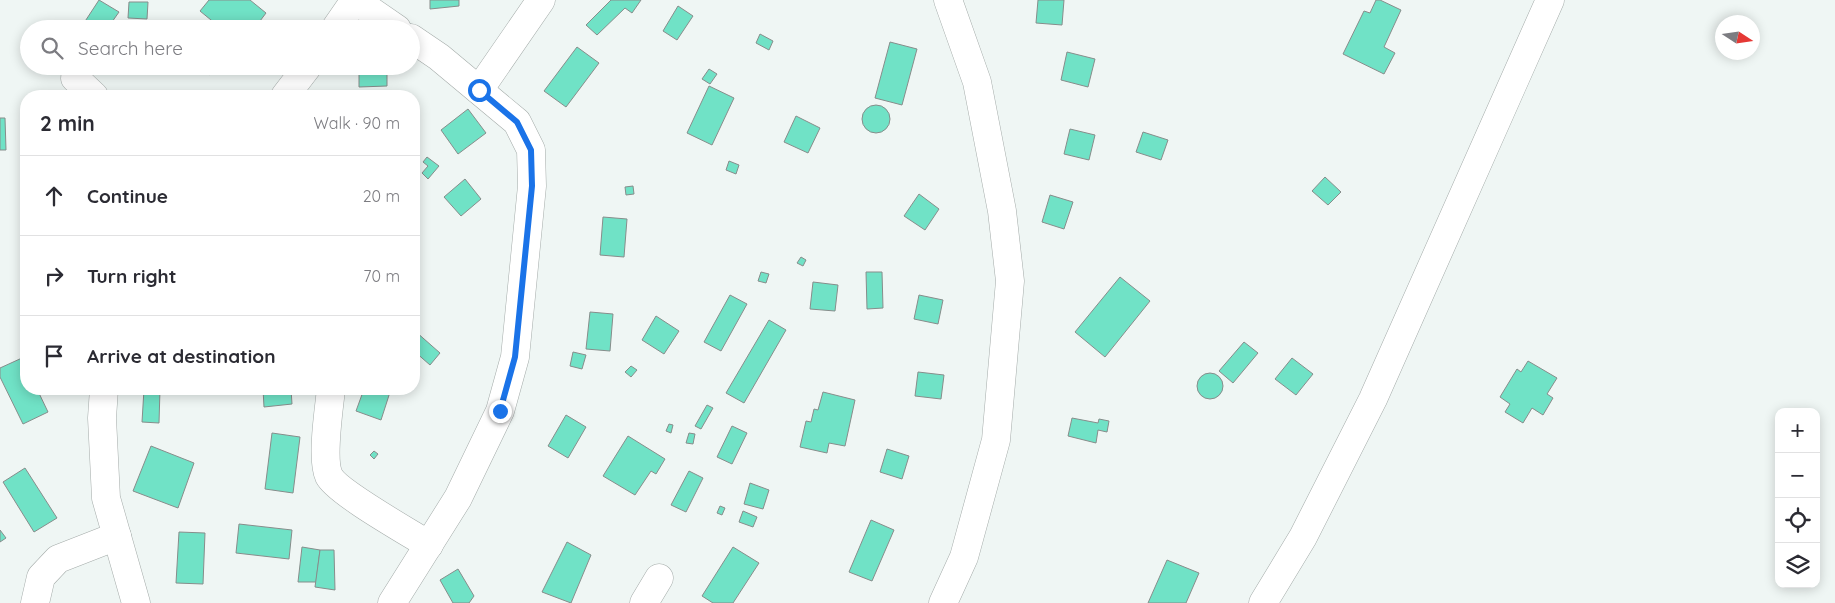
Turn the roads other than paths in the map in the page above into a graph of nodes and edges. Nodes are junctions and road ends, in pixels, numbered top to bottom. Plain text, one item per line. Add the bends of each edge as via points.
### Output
1 (541, 0) edge
2 (948, 0) edge
3 (1550, 0) edge
4 (341, 20) edge
5 (384, 20) edge
6 (420, 44) edge
7 (301, 75) edge
8 (75, 78) dead end
9 (88, 90) edge
10 (290, 90) edge
11 (479, 90) junction
12 (104, 395) edge
13 (331, 395) edge
14 (117, 536) junction
15 (429, 545) junction
16 (659, 578) dead end
17 (35, 603) edge
18 (136, 603) edge
19 (392, 603) edge
20 (644, 603) edge
21 (943, 603) edge
22 (1263, 603) edge

1 - 11 street
2 - 21 street via 976,82 1002,211 1010,281 996,440 964,557
3 - 22 street via 1373,399 1303,537
4 - 5 street via 355,0
6 - 11 street
7 - 10 street
8 - 9 street
11 - 15 street via 517,122 531,150 532,186 515,357 500,411 458,498
12 - 14 street via 106,498
13 - 15 street via 325,462 329,477 348,494
14 - 17 street via 58,559 41,576
14 - 18 street
15 - 19 street
16 - 20 street

